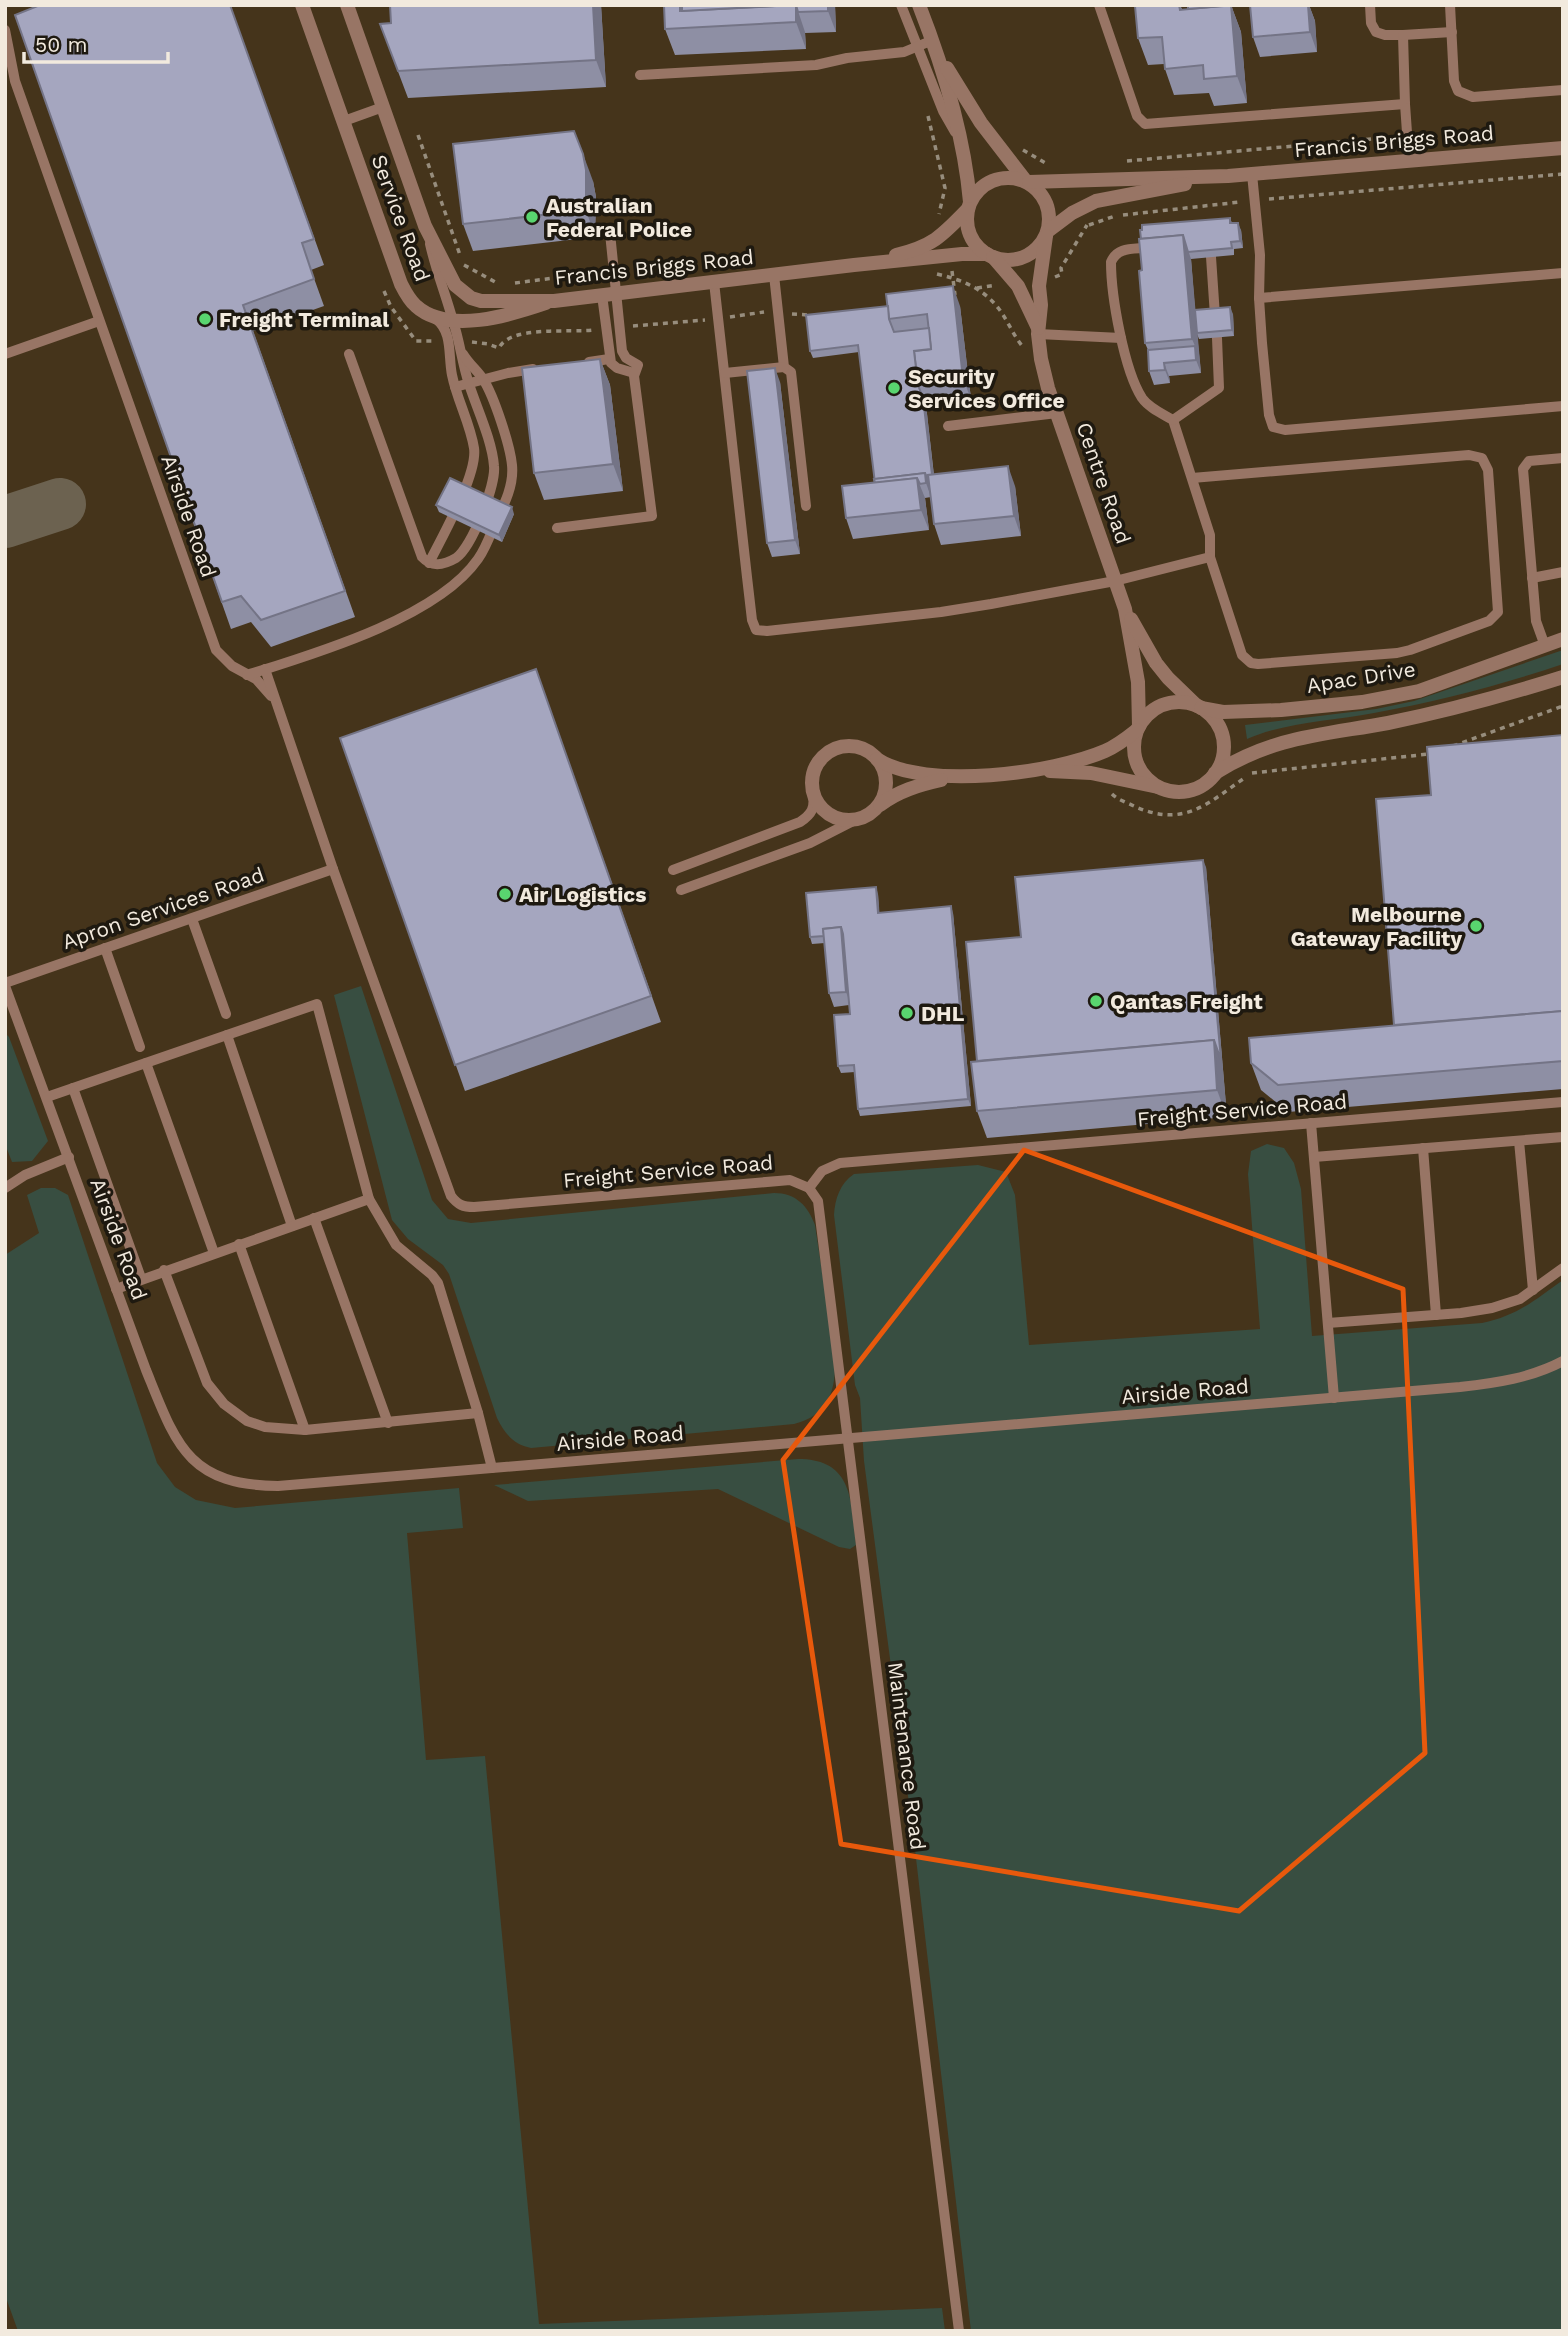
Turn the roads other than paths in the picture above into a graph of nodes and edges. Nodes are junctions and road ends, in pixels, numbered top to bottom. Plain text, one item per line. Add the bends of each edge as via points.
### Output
1 (302, 5) edge
2 (347, 5) edge
3 (901, 5) edge
4 (919, 5) edge
5 (1099, 5) edge
6 (1370, 5) edge
7 (1450, 5) edge
8 (5, 30) edge
9 (1451, 32) junction
10 (1403, 34) junction
11 (929, 44) junction
12 (640, 75) dead end
13 (1563, 90) edge
14 (1405, 104) junction
15 (383, 107) junction
16 (344, 121) junction
17 (1563, 148) edge
18 (1409, 161) junction
19 (1252, 174) junction
20 (1228, 176) junction
21 (1027, 181) junction
22 (969, 205) junction
23 (425, 226) junction
24 (610, 233) dead end
25 (1047, 233) junction
26 (1144, 248) edge
27 (990, 256) junction
28 (1211, 257) edge
29 (853, 265) junction
30 (1563, 273) edge
31 (774, 275) junction
32 (714, 282) junction
33 (461, 291) joint
34 (608, 295) junction
35 (1259, 298) junction
36 (554, 301) junction
37 (431, 316) junction
38 (1216, 316) edge
39 (99, 321) junction
40 (453, 321) junction
41 (1038, 332) junction
42 (1121, 338) junction
43 (1217, 338) edge
44 (460, 349) junction
45 (5, 354) edge
46 (349, 354) dead end
47 (609, 359) junction
48 (584, 363) edge
49 (785, 367) junction
50 (546, 368) edge
51 (636, 369) junction
52 (725, 373) junction
53 (483, 379) junction
54 (468, 383) junction
55 (455, 387) junction
56 (1563, 406) edge
57 (1057, 413) junction
58 (1173, 420) junction
59 (948, 426) dead end
60 (1563, 458) edge
61 (1192, 478) junction
62 (806, 506) dead end
63 (557, 528) dead end
64 (1210, 557) junction
65 (429, 563) junction
66 (1563, 572) edge
67 (1532, 578) junction
68 (1115, 581) junction
69 (1125, 609) junction
70 (1563, 639) edge
71 (1545, 646) junction
72 (265, 669) junction
73 (247, 675) junction
74 (1563, 677) edge
75 (274, 700) junction
76 (1199, 707) junction
77 (1138, 728) junction
78 (877, 759) junction
79 (1035, 770) junction
80 (1215, 773) junction
81 (956, 776) junction
82 (1167, 790) junction
83 (813, 794) junction
84 (876, 808) junction
85 (857, 819) junction
86 (333, 869) junction
87 (673, 870) dead end
88 (681, 890) dead end
89 (192, 919) junction
90 (105, 948) junction
91 (5, 985) edge
92 (226, 1014) dead end
93 (227, 1035) junction
94 (140, 1047) dead end
95 (146, 1063) junction
96 (73, 1088) junction
97 (47, 1097) junction
98 (1563, 1102) edge
99 (1311, 1123) junction
100 (1563, 1137) edge
101 (1519, 1141) junction
102 (1423, 1148) junction
103 (68, 1157) junction
104 (1314, 1157) junction
105 (5, 1188) edge
106 (809, 1188) junction
107 (369, 1199) junction
108 (314, 1218) junction
109 (292, 1226) junction
110 (239, 1244) junction
111 (214, 1253) junction
112 (1563, 1268) edge
113 (164, 1270) junction
114 (141, 1278) junction
115 (116, 1289) junction
116 (1533, 1290) junction
117 (1436, 1315) junction
118 (1328, 1324) junction
119 (1563, 1361) edge
120 (1334, 1398) junction
121 (478, 1413) junction
122 (388, 1423) junction
123 (305, 1430) junction
124 (849, 1438) junction
125 (492, 1468) junction
126 (959, 2331) edge

1 - 16 street, Service Road
2 - 15 street, Service Road
3 - 11 lane
4 - 11 street
5 - 14 lane via 1137,116 1145,124
6 - 10 lane via 1376,32
7 - 9 lane
8 - 39 lane, Airside Road via 15,81
9 - 10 lane
9 - 13 lane via 1455,86 1462,94
10 - 14 lane
11 - 12 lane via 816,65
11 - 21 street
11 - 22 street via 964,148
14 - 18 lane
15 - 16 lane
15 - 23 street, Service Road
16 - 37 street, Service Road via 401,284 416,307
17 - 18 street, Francis Briggs Road
18 - 19 street, Francis Briggs Road
19 - 20 street, Francis Briggs Road
19 - 35 lane
20 - 21 street, Francis Briggs Road
20 - 25 street, Francis Briggs Road via 1096,201
21 - 22 street via 993,180 979,189
21 - 25 street via 1047,203
22 - 27 street via 967,224 972,238
22 - 29 street, Francis Briggs Road via 927,246
23 - 33 street, Service Road
23 - 40 lane
24 - 34 lane via 615,270
25 - 27 street via 1039,247 1021,258
25 - 41 street, Centre Road
26 - 42 lane via 1119,251 1111,262
27 - 29 street, Francis Briggs Road via 962,254
27 - 41 street, Centre Road via 1018,286
28 - 38 lane
29 - 31 street, Francis Briggs Road
30 - 35 lane
31 - 32 street, Francis Briggs Road
31 - 49 lane
32 - 34 street, Francis Briggs Road
32 - 52 lane
33 - 36 street, Francis Briggs Road via 481,301
34 - 36 street, Francis Briggs Road
34 - 47 lane
34 - 51 lane via 622,351
35 - 56 lane via 1273,427 1285,430
36 - 40 street, Service Road via 503,317
37 - 40 street, Service Road
37 - 55 lane via 440,321 447,335
39 - 45 lane
39 - 73 lane, Airside Road via 216,650
40 - 44 lane
41 - 42 lane
41 - 57 street, Centre Road via 1042,366
42 - 58 lane via 1141,397
43 - 58 lane via 1219,388
44 - 53 lane
44 - 54 lane
46 - 65 lane via 417,545
47 - 48 lane
47 - 51 lane via 614,366
49 - 52 lane
49 - 62 lane via 791,372
50 - 53 lane
51 - 63 lane via 652,516
52 - 68 lane via 756,630 941,612
53 - 54 lane
53 - 72 lane via 510,453 512,472 509,491 479,559 447,590 410,614
54 - 55 lane
54 - 65 lane via 493,456 493,480 462,553 443,564
55 - 65 lane via 472,436 475,461
57 - 59 lane
57 - 68 street, Centre Road
58 - 61 lane
60 - 67 lane via 1529,461 1523,468
61 - 64 lane via 1210,536
61 - 64 lane via 1469,455 1482,458 1488,470 1498,612 1489,621 1410,650 1251,663 1242,655
64 - 68 lane
66 - 67 lane
67 - 71 lane via 1536,621
68 - 69 street, Centre Road
69 - 76 street, Centre Road via 1156,663
69 - 77 street, Centre Road via 1138,682
70 - 71 street, Apac Drive
71 - 76 street, Apac Drive via 1419,691 1362,702 1249,712
72 - 73 lane
72 - 75 lane, Freight Service Road
73 - 75 lane, Airside Road
74 - 80 street via 1433,713 1290,739
75 - 86 lane, Freight Service Road
76 - 77 street via 1182,702 1164,704
76 - 80 street via 1212,716 1223,736 1224,752
77 - 79 street via 1107,750
77 - 82 street via 1139,766 1150,781
78 - 81 street via 918,774
78 - 83 street via 850,746 828,753 814,771
78 - 84 street via 886,788
79 - 81 street
79 - 82 street via 1111,777
80 - 82 street via 1190,790
81 - 84 street via 918,785
83 - 85 street via 830,816
83 - 87 lane via 811,813 800,822
84 - 85 street
85 - 88 lane via 810,843
86 - 89 lane, Apron Services Road
86 - 106 lane, Freight Service Road via 451,1196 462,1206 790,1180
89 - 90 lane, Apron Services Road
89 - 92 lane
90 - 91 lane, Apron Services Road
90 - 94 lane
91 - 97 lane, Airside Road
93 - 95 lane
93 - 107 lane via 317,1004
93 - 109 lane
95 - 96 lane
95 - 111 lane
96 - 97 lane
96 - 114 lane
97 - 103 lane, Airside Road
98 - 99 lane, Freight Service Road
99 - 104 lane
99 - 106 lane, Freight Service Road via 841,1163 822,1171
100 - 101 lane
101 - 102 lane
101 - 116 lane
102 - 104 lane
102 - 117 lane
103 - 105 lane
103 - 115 lane, Airside Road
104 - 118 lane
106 - 124 lane, Maintenance Road via 818,1201
107 - 108 lane
107 - 121 lane via 396,1245 438,1283
108 - 109 lane
108 - 122 lane
109 - 110 lane
110 - 111 lane
110 - 123 lane
111 - 113 lane
112 - 116 lane
113 - 114 lane
113 - 123 lane via 214,1393 247,1421
114 - 115 lane
115 - 125 lane, Airside Road via 169,1427 189,1458 218,1476 255,1486 278,1486
116 - 117 lane via 1492,1308
117 - 118 lane
118 - 120 lane
119 - 120 lane, Airside Road via 1496,1383
120 - 124 lane, Airside Road
121 - 122 lane
121 - 125 lane
122 - 123 lane
124 - 125 lane, Airside Road
124 - 126 lane, Maintenance Road

